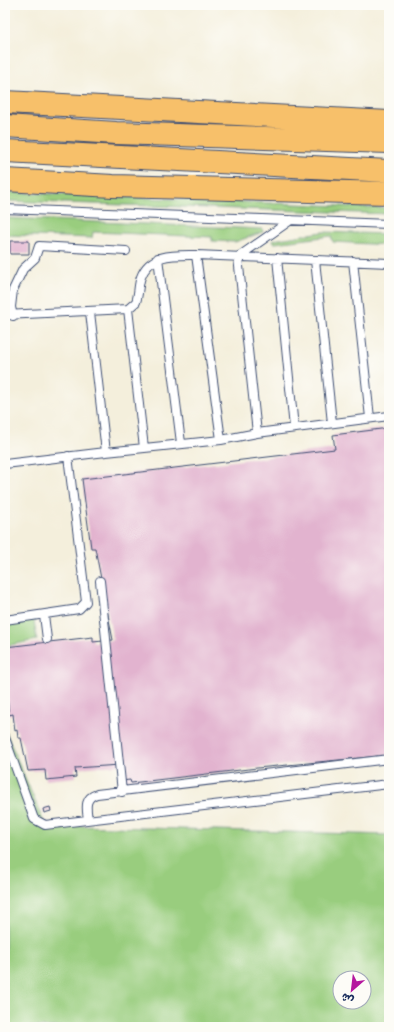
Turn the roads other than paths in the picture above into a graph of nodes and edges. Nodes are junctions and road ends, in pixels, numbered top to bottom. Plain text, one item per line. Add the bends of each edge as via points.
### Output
1 (5, 102) edge
2 (389, 122) edge
3 (5, 126) edge
4 (389, 142) edge
5 (5, 151) edge
6 (389, 171) edge
7 (5, 180) edge
8 (389, 193) edge
9 (5, 209) edge
10 (291, 220) junction
11 (389, 224) edge
12 (126, 251) dead end
13 (196, 255) junction
14 (238, 257) junction
15 (158, 258) junction
16 (277, 258) junction
17 (315, 260) junction
18 (353, 261) junction
19 (389, 263) edge
20 (128, 309) junction
21 (90, 312) junction
22 (9, 315) edge
23 (389, 416) edge
24 (370, 418) junction
25 (332, 423) junction
26 (294, 428) junction
27 (257, 434) junction
28 (221, 440) junction
29 (181, 443) junction
30 (144, 448) junction
31 (106, 452) junction
32 (68, 456) junction
33 (5, 464) edge
34 (100, 581) dead end
35 (46, 614) junction
36 (5, 620) edge
37 (47, 639) dead end
38 (5, 738) edge
39 (389, 760) edge
40 (389, 784) edge
41 (122, 792) junction
42 (88, 820) junction

1 - 2 highway
3 - 4 highway via 116,133
5 - 6 highway
7 - 8 highway via 113,186
9 - 10 lane
10 - 11 lane
10 - 14 lane
12 - 22 lane via 39,246 35,258 23,269 13,290
13 - 14 lane
13 - 15 lane
13 - 28 lane
14 - 16 lane
14 - 27 lane
15 - 20 lane via 144,270 136,302
15 - 29 lane
16 - 17 lane
16 - 26 lane
17 - 18 lane
17 - 25 lane
18 - 19 lane
18 - 24 lane
20 - 21 lane
20 - 30 lane
21 - 22 lane
21 - 31 lane
23 - 24 lane
24 - 25 lane
25 - 26 lane
26 - 27 lane
27 - 28 lane
28 - 29 lane
29 - 30 lane
30 - 31 lane
31 - 32 lane
32 - 33 lane
32 - 35 lane via 86,599 84,606 79,610
34 - 41 lane
35 - 36 lane
35 - 37 lane
38 - 42 lane via 37,822 45,825
39 - 41 lane
40 - 42 lane
41 - 42 lane via 97,794 91,797 86,806

